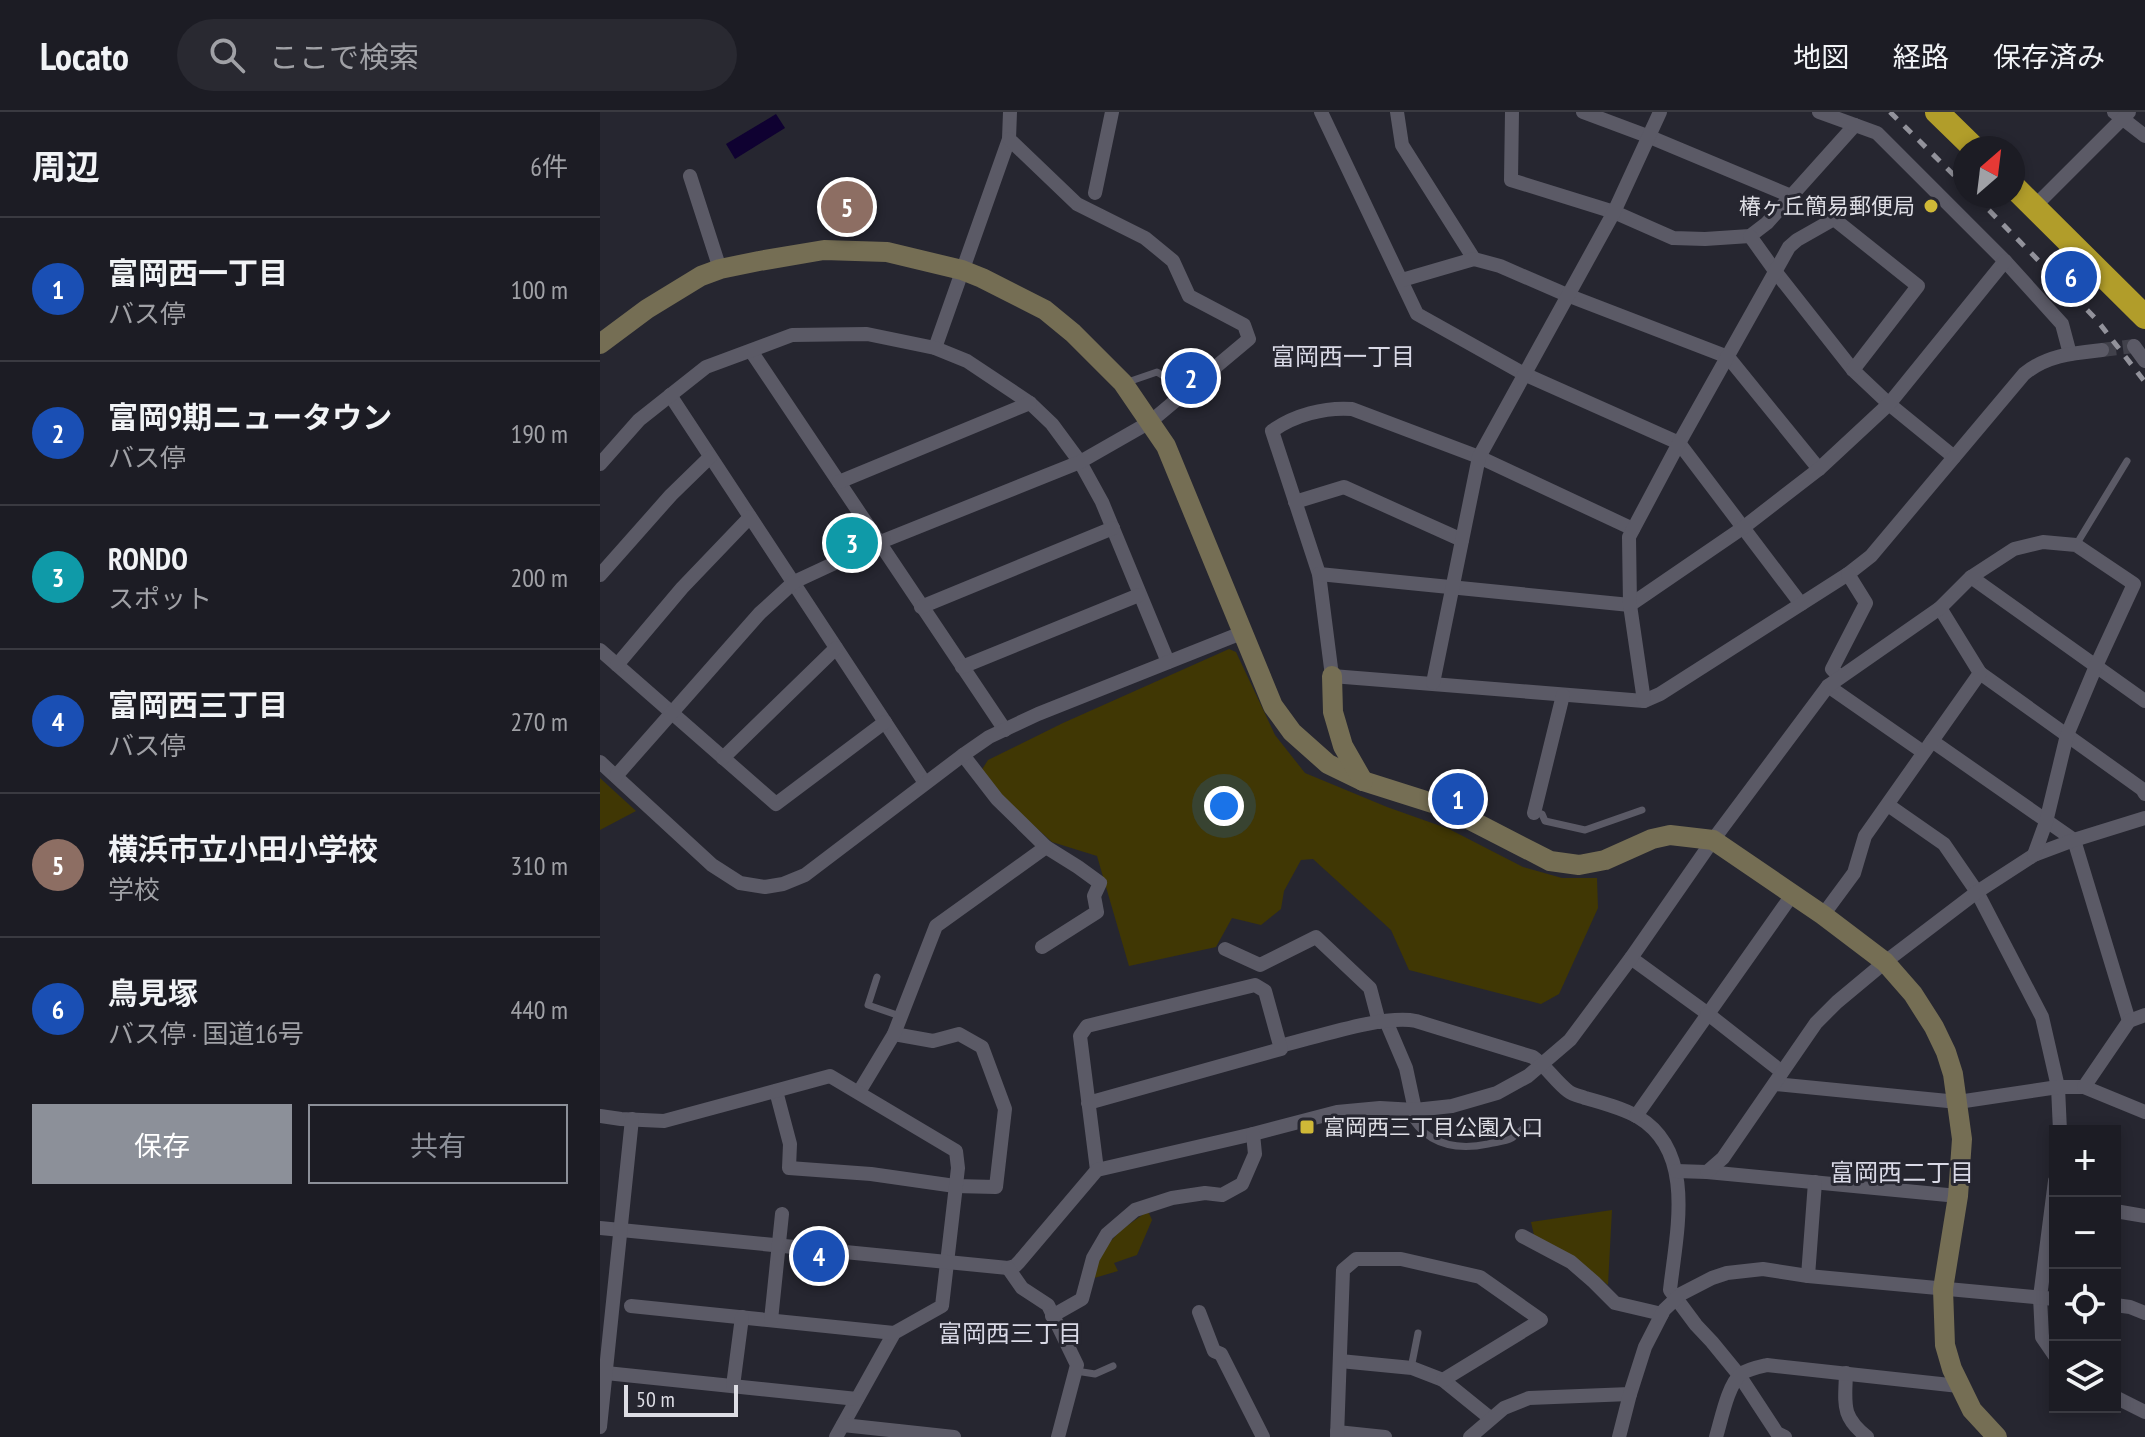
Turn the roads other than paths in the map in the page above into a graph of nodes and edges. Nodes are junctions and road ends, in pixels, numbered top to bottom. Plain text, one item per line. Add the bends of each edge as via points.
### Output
1 (1010, 112) edge
2 (1112, 112) edge
3 (1321, 112) edge
4 (1397, 112) edge
5 (1512, 112) edge
6 (1583, 112) edge
7 (1660, 112) edge
8 (1819, 112) edge
9 (1937, 112) edge
10 (2122, 114) edge
11 (1855, 125) junction
12 (1962, 136) edge
13 (2145, 136) edge
14 (1650, 137) junction
15 (1009, 139) junction
16 (690, 176) dead end
17 (1095, 193) dead end
18 (1791, 196) junction
19 (2025, 198) edge
20 (2034, 207) junction
21 (1614, 212) junction
22 (1750, 236) junction
23 (1474, 259) junction
24 (2005, 261) junction
25 (720, 269) junction
26 (962, 270) junction
27 (1775, 271) junction
28 (1402, 280) junction
29 (1567, 295) junction
30 (2143, 311) edge
31 (600, 344) edge
32 (2134, 346) dead end
33 (935, 348) junction
34 (2102, 350) tunnel mouth
35 (751, 351) junction
36 (2070, 354) junction
37 (1728, 357) junction
38 (2145, 361) edge
39 (1853, 370) junction
40 (1524, 374) junction
41 (1123, 383) junction
42 (1188, 391) junction
43 (670, 395) junction
44 (1030, 403) junction
45 (1889, 404) junction
46 (1150, 422) junction
47 (1679, 443) junction
48 (710, 457) junction
49 (1479, 457) junction
50 (1954, 457) junction
51 (2127, 461) dead end
52 (1080, 462) junction
53 (600, 464) edge
54 (1819, 469) junction
55 (839, 482) junction
56 (1295, 502) junction
57 (750, 517) junction
58 (1744, 527) junction
59 (1113, 528) junction
60 (1633, 529) junction
61 (1462, 540) junction
62 (878, 543) junction
63 (2076, 545) junction
64 (1319, 574) junction
65 (1848, 574) junction
66 (600, 575) edge
67 (1971, 577) junction
68 (794, 582) junction
69 (1452, 586) junction
70 (2140, 589) edge
71 (1139, 595) junction
72 (1801, 604) junction
73 (1630, 605) junction
74 (921, 607) junction
75 (1940, 608) junction
76 (1244, 632) junction
77 (836, 648) junction
78 (600, 650) edge
79 (1168, 662) junction
80 (617, 665) junction
81 (2096, 666) junction
82 (962, 667) junction
83 (1980, 673) junction
84 (1332, 676) junction
85 (1834, 682) junction
86 (1433, 683) junction
87 (1563, 695) junction
88 (1644, 701) junction
89 (2145, 701) edge
90 (671, 714) junction
91 (885, 722) junction
92 (1005, 730) junction
93 (2067, 735) junction
94 (1928, 746) junction
95 (963, 755) junction
96 (723, 758) junction
97 (600, 762) edge
98 (616, 776) junction
99 (1363, 781) junction
100 (925, 783) junction
101 (2145, 794) edge
102 (1888, 805) junction
103 (1642, 810) dead end
104 (1534, 813) joint
105 (2145, 818) edge
106 (2046, 822) junction
107 (1713, 840) junction
108 (2074, 840) junction
109 (1046, 847) junction
110 (2034, 855) junction
111 (1977, 892) junction
112 (1792, 895) junction
113 (1823, 915) junction
114 (1042, 947) dead end
115 (1225, 949) dead end
116 (1631, 958) junction
117 (1885, 962) junction
118 (877, 977) dead end
119 (1708, 1014) junction
120 (2145, 1015) edge
121 (900, 1016) junction
122 (2129, 1021) junction
123 (1382, 1022) junction
124 (894, 1034) junction
125 (1280, 1046) junction
126 (1543, 1064) junction
127 (1778, 1078) junction
128 (2058, 1087) junction
129 (2084, 1087) junction
130 (776, 1091) junction
131 (859, 1092) junction
132 (1958, 1102) junction
133 (1088, 1103) junction
134 (1411, 1110) junction
135 (2145, 1112) edge
136 (600, 1116) edge
137 (1636, 1116) junction
138 (632, 1119) junction
139 (2060, 1125) edge
140 (1527, 1126) dead end
141 (1253, 1134) junction
142 (1097, 1170) junction
143 (1676, 1171) junction
144 (1707, 1172) junction
145 (1815, 1182) junction
146 (955, 1186) junction
147 (1958, 1196) junction
148 (2121, 1212) edge
149 (782, 1214) dead end
150 (2145, 1216) edge
151 (600, 1228) edge
152 (620, 1230) junction
153 (1522, 1236) dead end
154 (779, 1246) junction
155 (948, 1263) junction
156 (1008, 1268) junction
157 (2050, 1269) edge
158 (1808, 1276) junction
159 (1943, 1289) junction
160 (1676, 1298) junction
161 (2048, 1298) edge
162 (631, 1306) dead end
163 (2121, 1306) edge
164 (1199, 1312) dead end
165 (2145, 1313) edge
166 (1662, 1314) junction
167 (1052, 1316) junction
168 (742, 1317) junction
169 (771, 1320) junction
170 (894, 1333) junction
171 (1418, 1333) dead end
172 (2049, 1347) edge
173 (1340, 1361) junction
174 (1113, 1366) dead end
175 (1411, 1368) junction
176 (1076, 1371) junction
177 (606, 1373) junction
178 (1846, 1373) junction
179 (1739, 1375) junction
180 (1443, 1380) junction
181 (733, 1386) junction
182 (1959, 1386) junction
183 (1630, 1394) junction
184 (857, 1399) junction
185 (2121, 1400) edge
186 (2145, 1412) edge
187 (1490, 1418) junction
188 (600, 1427) edge
189 (839, 1431) edge
190 (1337, 1434) edge
191 (954, 1437) edge
192 (1058, 1437) edge
193 (1263, 1437) edge
194 (1385, 1437) edge
195 (1470, 1437) edge
196 (1619, 1437) edge
197 (1716, 1437) edge
198 (1785, 1437) edge
199 (1867, 1437) edge
200 (1997, 1437) edge

1 - 15 street
2 - 17 street
3 - 28 street
4 - 23 street via 1402,145
5 - 21 street via 1511,180
6 - 14 street
7 - 14 street
8 - 11 street
9 - 12 highway
10 - 13 street
10 - 20 street
11 - 18 street
11 - 24 street via 1877,133
14 - 18 street
14 - 21 street
15 - 26 street
15 - 42 street via 1077,204 1145,238 1173,261 1189,296 1244,325 1249,339
16 - 25 street
18 - 22 street
19 - 20 highway
20 - 30 highway
21 - 22 street via 1673,238
21 - 29 street
22 - 27 street
23 - 28 street
23 - 29 street
24 - 36 street via 2062,324
24 - 45 street
25 - 26 street via 824,250 887,252
25 - 31 street via 661,300
26 - 33 street
26 - 41 street via 1045,310
27 - 37 street
27 - 39 street
27 - 39 street via 1789,247 1834,219 1918,286
28 - 40 street via 1417,314
29 - 37 street
29 - 40 street
32 - 38 street
33 - 35 street via 867,334 792,335
33 - 44 street via 967,361
34 - 36 street
35 - 43 street via 706,367
35 - 55 street
36 - 50 street via 2024,374
37 - 47 street
37 - 54 street
39 - 45 street
40 - 47 street
40 - 49 street
41 - 42 lane via 1157,372
41 - 46 street
42 - 46 street
43 - 48 street
43 - 53 street
44 - 52 street
44 - 55 street
45 - 50 street
45 - 54 street
46 - 52 street
46 - 76 street via 1166,446
47 - 58 street
47 - 60 street
48 - 57 street
48 - 66 street
49 - 56 street via 1352,409 1332,408 1284,422 1272,431
49 - 60 street
49 - 61 street
50 - 65 street via 1871,556
51 - 63 lane
52 - 59 street
52 - 62 street
54 - 58 street
55 - 62 street
56 - 61 street via 1344,487
56 - 64 street
57 - 68 street
57 - 80 street
58 - 72 street
58 - 73 street
59 - 71 street
59 - 74 street
60 - 73 street
61 - 69 street
62 - 68 street
62 - 74 street
63 - 67 street via 2043,542 2014,549
63 - 70 street
64 - 69 street
64 - 84 street
65 - 72 street
65 - 85 street via 1866,603 1832,669
67 - 75 street
67 - 81 street
68 - 77 street
68 - 90 street
69 - 73 street
69 - 86 street
70 - 81 street
71 - 79 street
71 - 82 street
72 - 88 street
73 - 88 street
74 - 82 street
75 - 83 street
75 - 85 street
76 - 79 street
76 - 99 street via 1273,706 1292,732 1328,764
77 - 91 street
77 - 96 street
78 - 80 street
79 - 92 street
80 - 90 street
81 - 89 street
81 - 93 street
82 - 92 street
83 - 93 street
83 - 94 street
84 - 86 street
84 - 99 street via 1333,712 1343,746
85 - 94 street
85 - 107 street
86 - 87 street
87 - 88 street
87 - 104 street
90 - 96 street
90 - 98 street
91 - 96 street via 776,804
91 - 100 street
92 - 95 street
93 - 101 street
93 - 106 street
94 - 102 street
94 - 106 street
95 - 100 street
95 - 109 street via 997,799
97 - 98 street
98 - 100 street via 712,865 740,883 765,887 805,875
99 - 107 street via 1445,807 1550,861 1579,865 1605,860 1670,835
102 - 111 street via 1944,844
102 - 113 street via 1865,836 1854,873
103 - 104 lane via 1585,830 1545,821
105 - 108 street
106 - 108 street
106 - 110 street
107 - 112 street
107 - 116 street
108 - 110 street
108 - 122 street
109 - 114 street via 1100,883 1094,896 1097,912
109 - 121 street via 936,926
110 - 111 street
111 - 117 street
111 - 128 street via 2042,1017
112 - 113 street
112 - 119 street
113 - 117 street
115 - 123 street via 1260,965 1316,937 1370,988
116 - 119 street
116 - 126 street via 1570,1040
117 - 127 street via 1816,1023
117 - 132 street via 1934,1027
118 - 121 lane via 868,1005
119 - 127 street
119 - 137 street
120 - 122 street
121 - 124 street
122 - 129 street
123 - 125 street
123 - 126 street via 1416,1021
123 - 134 street via 1406,1068
124 - 131 street
124 - 146 street via 933,1041 959,1034 982,1047 1005,1109 996,1187
125 - 133 street
125 - 133 street via 1265,991 1255,985 1087,1026 1080,1036
126 - 134 street via 1497,1093 1452,1106
126 - 137 street via 1568,1096
127 - 132 street
127 - 144 street via 1723,1158
128 - 129 street
128 - 132 street
128 - 139 street
129 - 135 street
130 - 131 street via 830,1076
130 - 138 street via 664,1121
130 - 146 street via 790,1144 789,1168
131 - 146 street via 956,1151
132 - 147 street
133 - 142 street
134 - 140 lane via 1417,1126 1453,1147 1510,1140
134 - 141 street via 1337,1112
136 - 138 street
137 - 143 street via 1662,1139
138 - 152 street
141 - 142 street
141 - 167 street via 1255,1154 1242,1184 1222,1195 1172,1198 1135,1210 1107,1234 1093,1258 1082,1299
142 - 156 street via 1019,1262
143 - 144 street
143 - 160 street via 1679,1204 1670,1290
144 - 145 street
145 - 147 street
145 - 158 street
146 - 155 street
147 - 159 street
148 - 150 street
149 - 154 street
151 - 152 street
152 - 154 street
152 - 177 street
153 - 166 street via 1571,1262 1615,1303
154 - 155 street
154 - 169 street
155 - 156 street
155 - 170 street via 942,1306
156 - 167 street via 1022,1288 1048,1305
157 - 161 street
158 - 159 street
158 - 160 street via 1763,1269 1727,1273
159 - 161 street
159 - 182 street via 1945,1345
160 - 166 street
160 - 179 street
161 - 172 street via 2042,1337
162 - 168 street
163 - 165 street
164 - 193 street via 1214,1351 1221,1354
166 - 183 street
167 - 176 street
168 - 169 street
168 - 181 street
169 - 170 street
170 - 184 street
171 - 175 lane
173 - 175 street
173 - 180 street via 1343,1270 1356,1259 1401,1259 1480,1277 1541,1320
173 - 190 street
174 - 176 lane via 1095,1374
175 - 180 street
176 - 192 street
177 - 181 street
177 - 188 street
178 - 179 street via 1767,1365
178 - 182 street
178 - 199 street via 1845,1407 1853,1425
179 - 197 street
179 - 198 street via 1777,1433
180 - 187 street
181 - 184 street
182 - 200 street
183 - 187 street via 1529,1398
183 - 196 street
184 - 189 street
185 - 186 street
187 - 195 street
189 - 191 street
190 - 194 street

